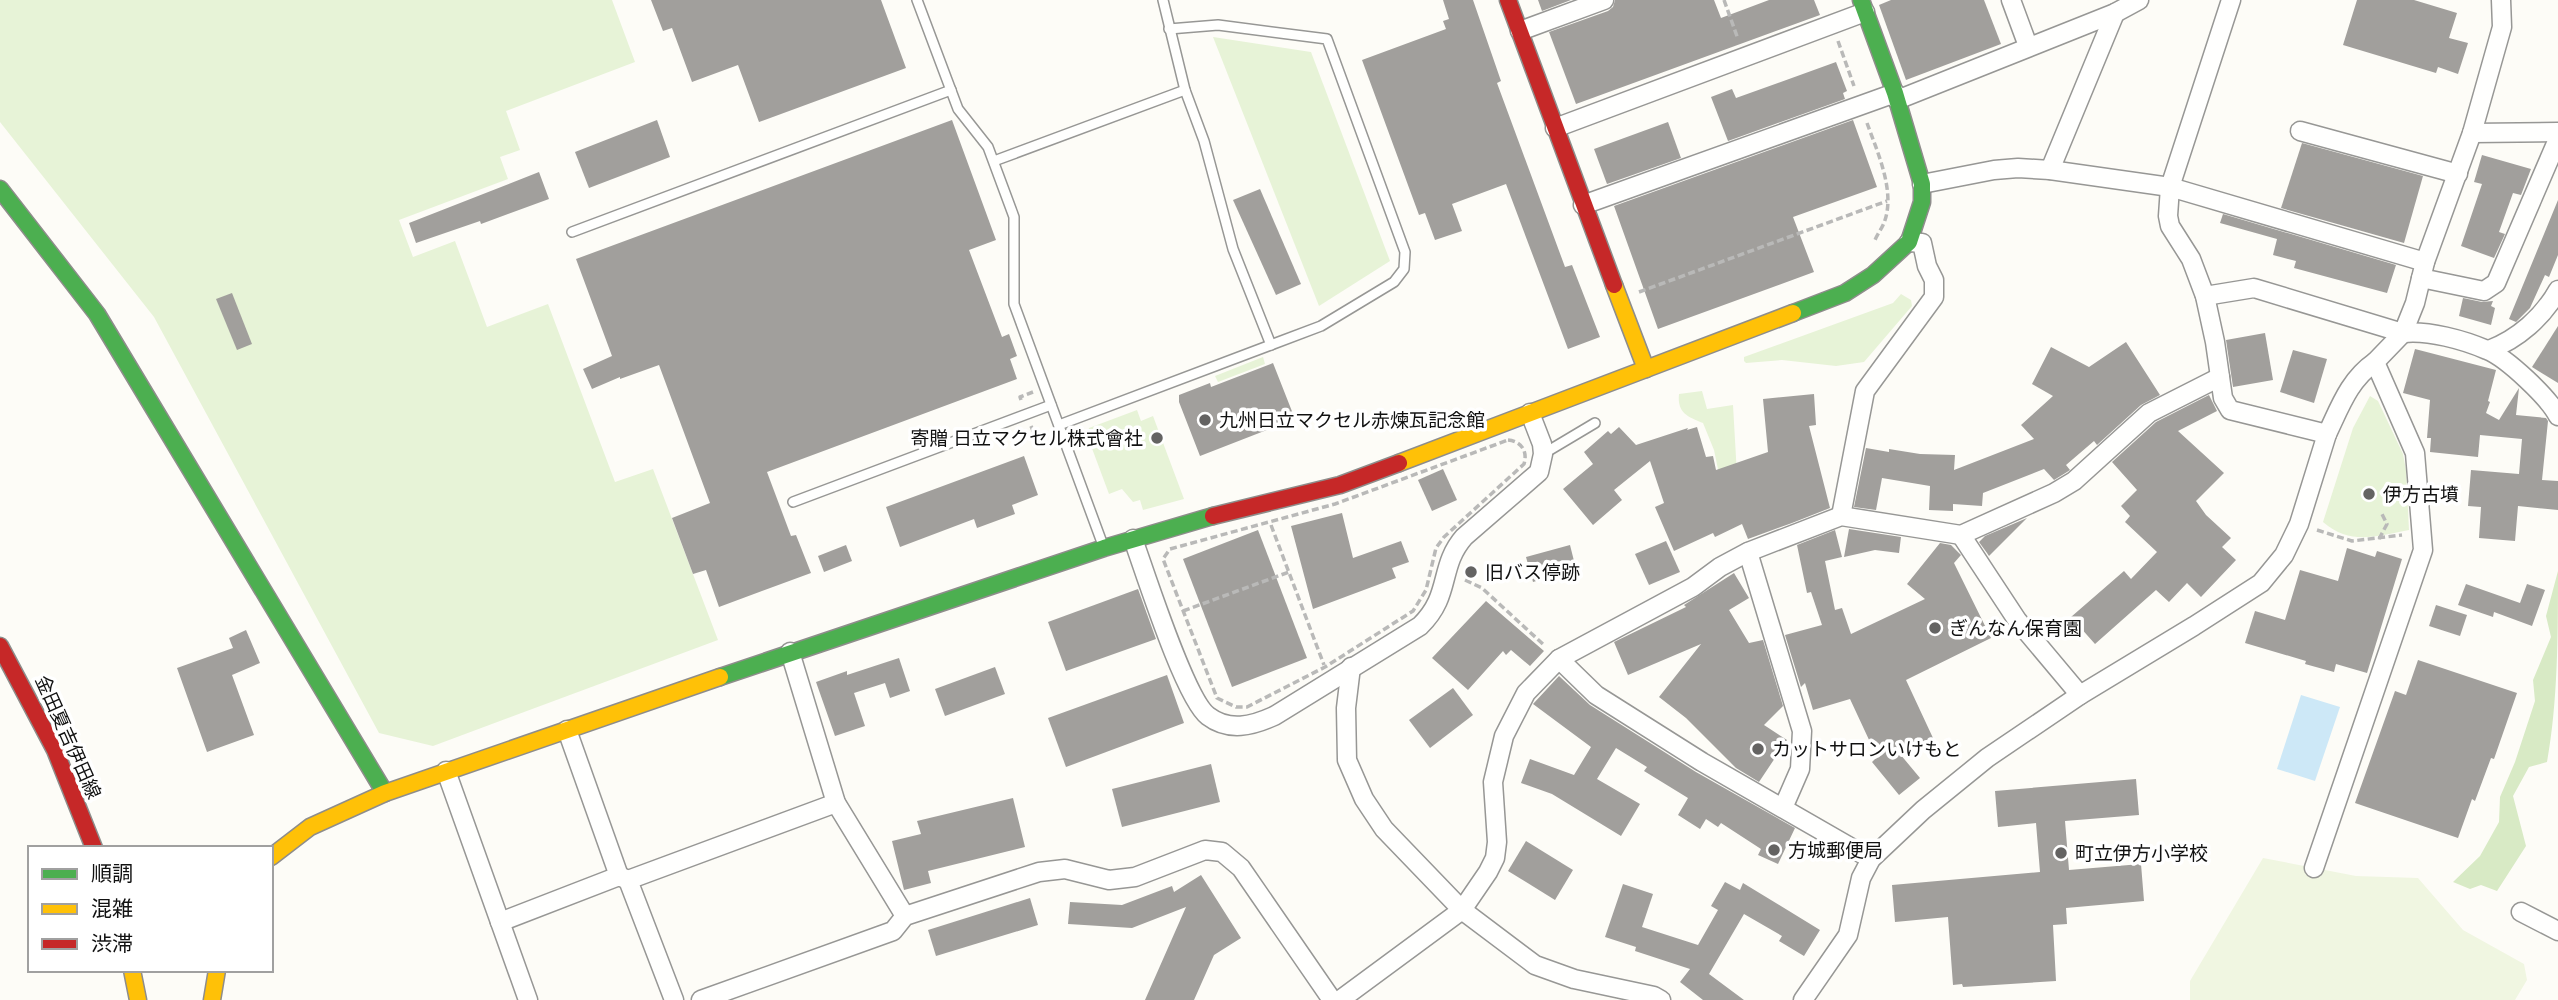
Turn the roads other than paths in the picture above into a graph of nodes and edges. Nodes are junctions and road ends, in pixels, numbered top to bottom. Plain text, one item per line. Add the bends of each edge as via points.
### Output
1 (917, 0) edge
2 (1163, 0) edge
3 (1508, 0) edge
4 (1604, 0) edge
5 (2011, 0) edge
6 (2139, 0) edge
7 (2231, 0) edge
8 (2501, 0) edge
9 (1863, 6) edge
10 (2115, 12) junction
11 (1169, 29) junction
12 (1520, 31) junction
13 (2028, 46) junction
14 (951, 90) junction
15 (1185, 90) junction
16 (1896, 97) junction
17 (1555, 128) junction
18 (2300, 131) dead end
19 (2558, 132) edge
20 (2472, 133) junction
21 (2558, 139) edge
22 (994, 162) junction
23 (2050, 170) junction
24 (2458, 174) junction
25 (1922, 184) junction
26 (2170, 187) junction
27 (0, 189) edge
28 (1583, 205) junction
29 (572, 232) dead end
30 (1909, 242) junction
31 (2423, 270) junction
32 (2558, 290) edge
33 (2205, 296) junction
34 (2403, 333) junction
35 (1271, 345) junction
36 (2489, 350) junction
37 (2375, 362) junction
38 (1646, 369) junction
39 (2220, 377) junction
40 (1051, 405) junction
41 (1530, 413) junction
42 (2558, 416) edge
43 (1595, 423) dead end
44 (1059, 425) junction
45 (2326, 435) junction
46 (1543, 454) junction
47 (793, 502) dead end
48 (1841, 516) junction
49 (1961, 535) junction
50 (1133, 538) junction
51 (1104, 548) junction
52 (1748, 552) junction
53 (0, 646) edge
54 (790, 652) junction
55 (1559, 659) junction
56 (1351, 667) junction
57 (2080, 695) junction
58 (567, 730) junction
59 (446, 771) junction
60 (385, 793) junction
61 (836, 803) junction
62 (1783, 808) junction
63 (93, 846) edge
64 (273, 856) edge
65 (1871, 859) junction
66 (2314, 868) dead end
67 (624, 878) junction
68 (1462, 910) junction
69 (2521, 912) dead end
70 (905, 916) junction
71 (500, 922) junction
72 (2558, 931) edge
73 (132, 972) edge
74 (217, 972) edge
75 (138, 1000) edge
76 (212, 1000) edge
77 (528, 1000) edge
78 (674, 1000) edge
79 (701, 1000) edge
80 (1332, 1000) edge
81 (1340, 1000) edge
82 (1661, 1000) edge
83 (1803, 1000) edge

1 - 14 lane
2 - 11 lane
3 - 12 street
4 - 12 street
5 - 13 street
6 - 10 street
7 - 26 street
8 - 20 street via 2502,27
9 - 16 street
9 - 17 street via 1833,25
10 - 13 street
10 - 23 street
11 - 15 lane
11 - 35 lane via 1219,24 1328,39 1405,252 1404,269 1394,282 1321,326
12 - 17 street
13 - 16 street
14 - 22 lane via 958,109
14 - 29 lane
15 - 22 lane
15 - 35 lane via 1233,249
16 - 25 street
16 - 28 street
17 - 28 street
18 - 24 street
19 - 20 street
20 - 24 street
21 - 31 street via 2496,283 2484,291
22 - 40 lane via 1014,217 1014,304
23 - 25 street via 1994,170
23 - 26 street
24 - 31 street
25 - 30 street via 1922,202
26 - 31 street
26 - 33 street via 2170,226 2191,259
27 - 60 street via 97,314
28 - 38 street
30 - 38 street via 1845,293
30 - 48 street via 1922,243 1934,280 1934,297 1865,391
31 - 34 street
32 - 36 street via 2533,323
33 - 34 street via 2254,288
33 - 39 street
34 - 36 street via 2421,331
34 - 37 street
35 - 44 lane
36 - 42 street via 2528,381
37 - 45 street via 2351,383
37 - 66 street via 2415,453 2423,550
38 - 41 street
39 - 45 street via 2230,410
39 - 49 street via 2149,413 2074,481
40 - 44 lane
40 - 47 lane
41 - 46 street
41 - 50 street via 1340,485
43 - 46 lane
44 - 51 lane
45 - 57 street via 2299,524 2284,555 2261,583
46 - 56 street via 1539,472 1453,550 1430,616
48 - 49 street
48 - 52 street
49 - 57 street via 2017,620
50 - 51 street
50 - 56 street via 1183,672 1199,708 1208,716 1220,723 1252,726
51 - 54 street
52 - 55 street
52 - 62 street via 1802,731 1800,769
53 - 63 street, 金田夏吉伊田線 via 55,750
54 - 58 street
54 - 61 street
55 - 62 street via 1596,695
55 - 68 street via 1526,693 1504,736 1493,782 1494,858
56 - 68 street via 1345,744 1364,799 1384,829
57 - 65 street via 1987,758
58 - 59 street
58 - 67 street
59 - 60 street
59 - 71 street
60 - 64 street via 310,827
61 - 67 street
61 - 70 street
62 - 65 street
65 - 83 street via 1861,878 1848,935
67 - 71 street
67 - 78 street
68 - 81 street
68 - 82 street via 1535,965
69 - 72 street
70 - 79 street via 893,931
70 - 80 street via 1039,872 1065,869 1109,880 1135,877 1205,850 1222,852 1241,868
71 - 77 street
73 - 75 street
74 - 76 street

